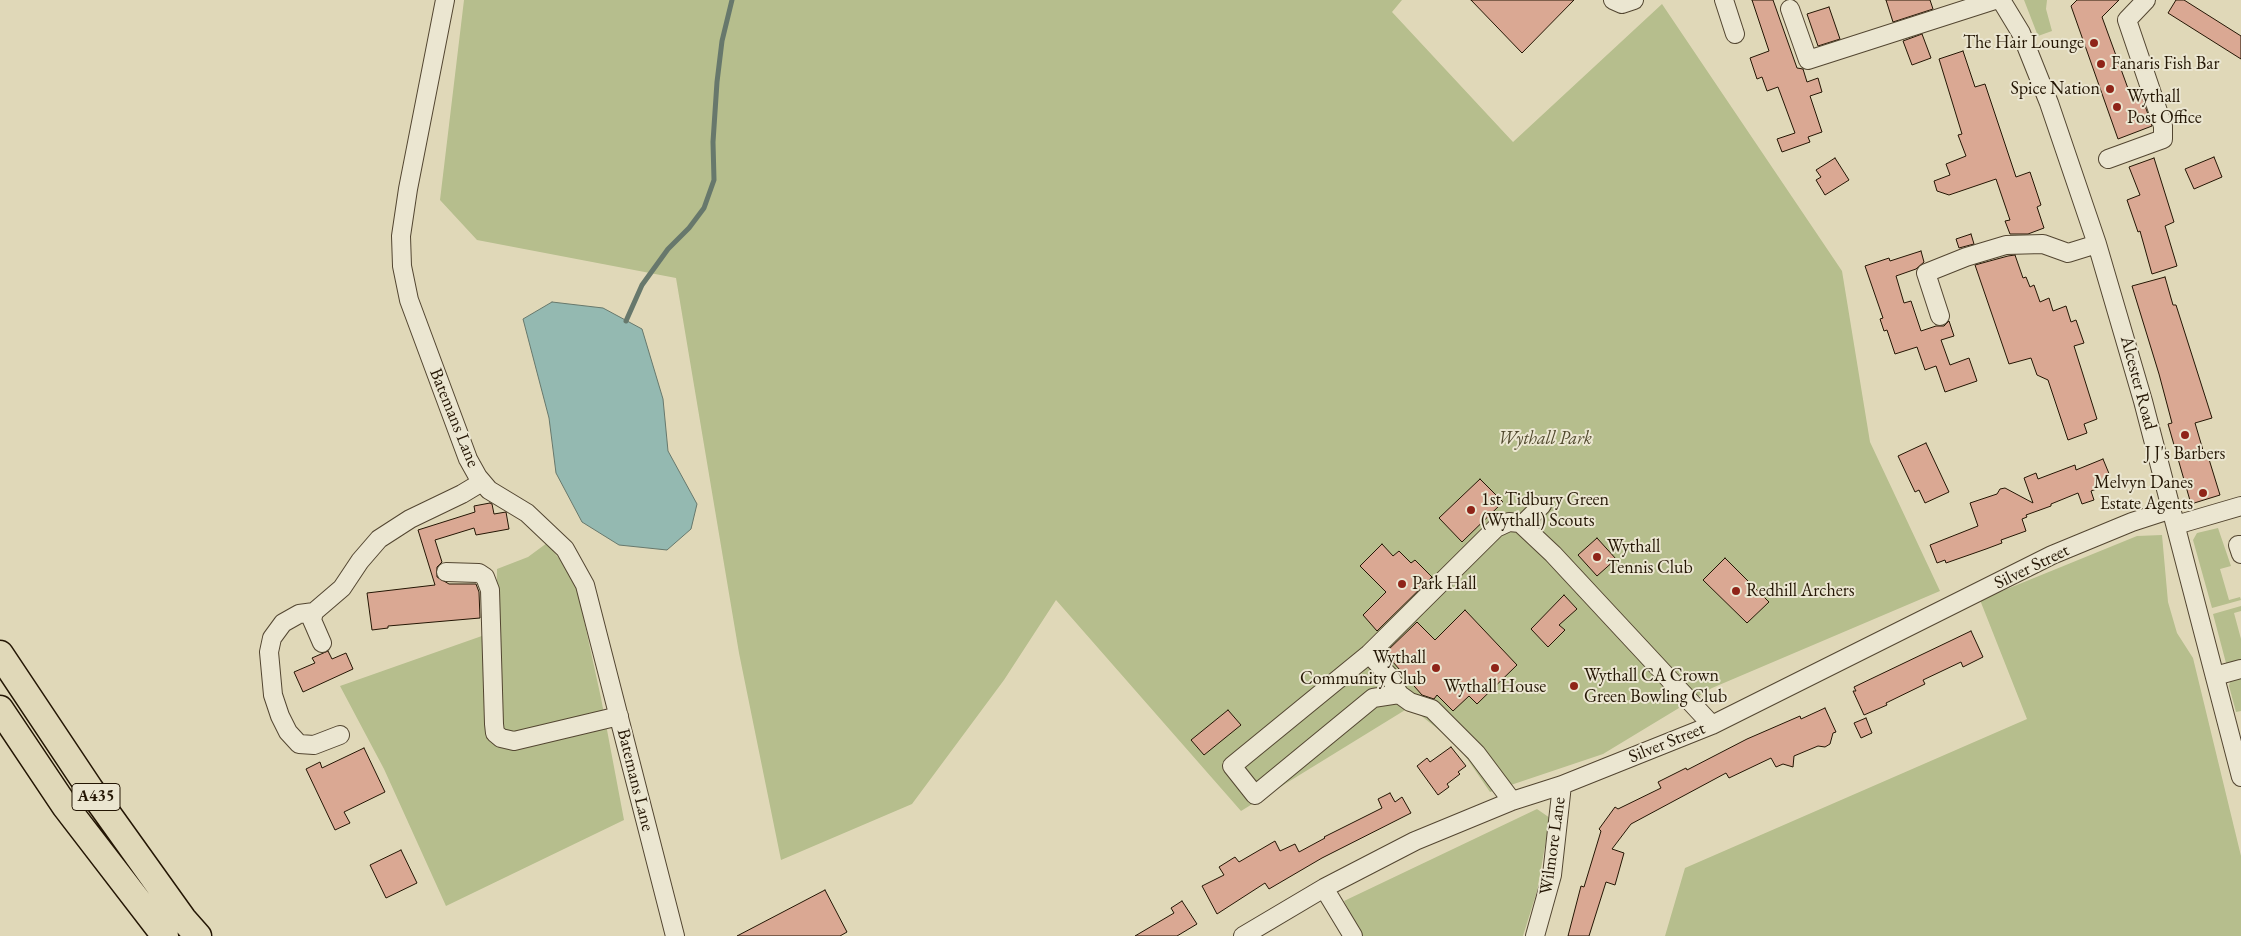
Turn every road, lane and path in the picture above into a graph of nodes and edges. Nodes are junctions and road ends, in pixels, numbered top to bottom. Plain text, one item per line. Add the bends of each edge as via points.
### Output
1 (445, 0) edge
2 (1613, 0) edge
3 (1634, 0) edge
4 (1724, 0) edge
5 (1995, 0) edge
6 (2001, 0) edge
7 (2146, 0) edge
8 (1790, 9) dead end
9 (1735, 34) dead end
10 (2108, 158) dead end
11 (2097, 244) junction
12 (1940, 316) dead end
13 (482, 482) junction
14 (1542, 505) dead end
15 (2241, 506) edge
16 (2174, 517) junction
17 (1522, 525) junction
18 (2241, 545) edge
19 (2241, 554) edge
20 (446, 572) dead end
21 (314, 612) junction
22 (322, 643) dead end
23 (0, 654) edge
24 (1369, 654) junction
25 (2241, 669) edge
26 (2215, 676) junction
27 (1399, 694) junction
28 (0, 709) edge
29 (619, 716) junction
30 (1712, 724) junction
31 (340, 735) dead end
32 (2241, 777) edge
33 (1562, 785) junction
34 (1512, 801) junction
35 (1324, 888) junction
36 (165, 936) edge
37 (198, 936) edge
38 (675, 936) edge
39 (1243, 936) edge
40 (1353, 936) edge
41 (1535, 936) edge

1 - 13 street, Batemans Lane via 408,189 401,236 402,266 409,300 468,458
2 - 3 street via 1622,4
4 - 9 street
5 - 8 street via 1808,60
6 - 11 street, Alcester Road via 2021,33 2049,103
7 - 10 street via 2127,20 2162,126 2163,139
11 - 12 street via 2068,253 2043,244 2006,245 1926,273
11 - 16 street, Alcester Road
13 - 21 street via 379,539 342,588
13 - 29 street, Batemans Lane via 540,524 565,549 577,568 585,584
14 - 17 street
15 - 16 street, Silver Street
16 - 26 street, Alcester Road
16 - 30 street, Silver Street via 2132,522 2052,555
17 - 24 street via 1509,522 1496,528
17 - 30 street
18 - 19 street via 2238,545
20 - 29 street via 478,573 485,577 490,590 494,724 495,733 501,738 514,741
21 - 22 street via 312,620
21 - 31 street via 299,614 283,623 272,638 269,652 273,696 288,732 299,744 314,745
23 - 37 highway, A435 via 90,789
24 - 27 street via 1390,677
24 - 27 street via 1232,766 1254,795 1373,698
25 - 26 street
26 - 32 street, Alcester Road
27 - 34 street via 1410,702 1432,709 1476,753
28 - 36 highway, A435 via 65,806
29 - 38 street, Batemans Lane
30 - 33 street, Silver Street
33 - 34 street, Silver Street
33 - 41 street, Wilmore Lane via 1552,875
34 - 35 street, Silver Street via 1415,841
35 - 39 street, Silver Street
35 - 40 street

